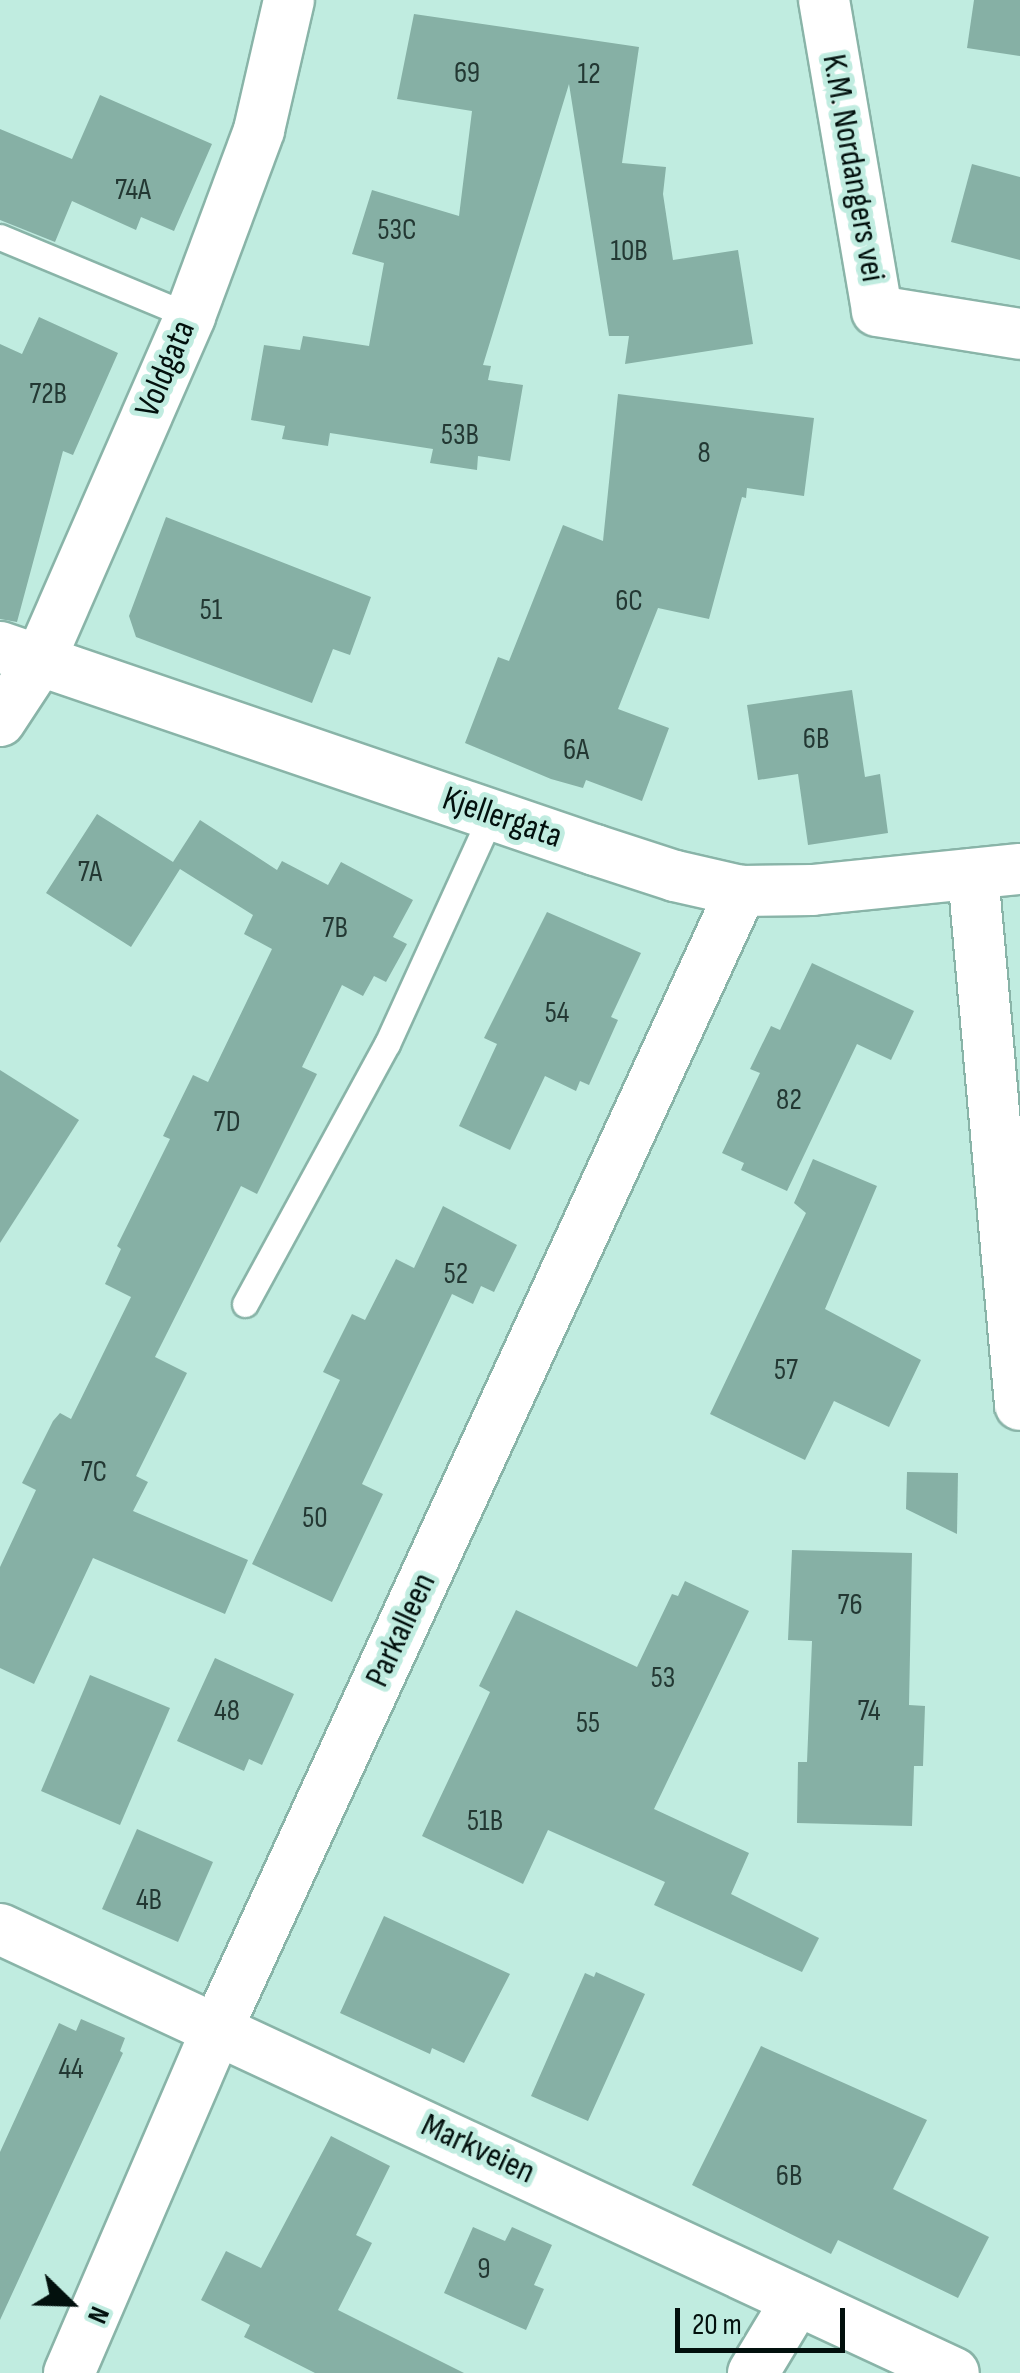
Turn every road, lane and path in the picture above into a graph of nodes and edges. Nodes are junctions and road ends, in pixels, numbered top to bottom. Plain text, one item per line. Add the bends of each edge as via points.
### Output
1 (289, 0) edge
2 (824, 0) edge
3 (0, 237) edge
4 (190, 316) junction
5 (1020, 334) edge
6 (20, 653) edge
7 (0, 720) edge
8 (492, 814) junction
9 (996, 872) edge
10 (741, 891) junction
11 (245, 1304) dead end
12 (1020, 1405) edge
13 (0, 1929) edge
14 (218, 2027) junction
15 (797, 2300) junction
16 (69, 2373) edge
17 (753, 2373) edge
18 (954, 2373) edge

1 - 4 street, Voldgata via 259,130
2 - 5 street, K.M. Nordangers vei via 877,311
3 - 4 lane
4 - 6 street, Voldgata
6 - 7 street, Voldgata
6 - 8 street, Kjellergata
8 - 10 street, Kjellergata via 675,876
8 - 11 lane via 387,1044
9 - 10 street, Kjellergata
9 - 12 street
10 - 14 street, Parkalleen
13 - 14 street, Markveien
14 - 15 street, Markveien
14 - 16 street, Parkalleen
15 - 17 street
15 - 18 street, Markveien

